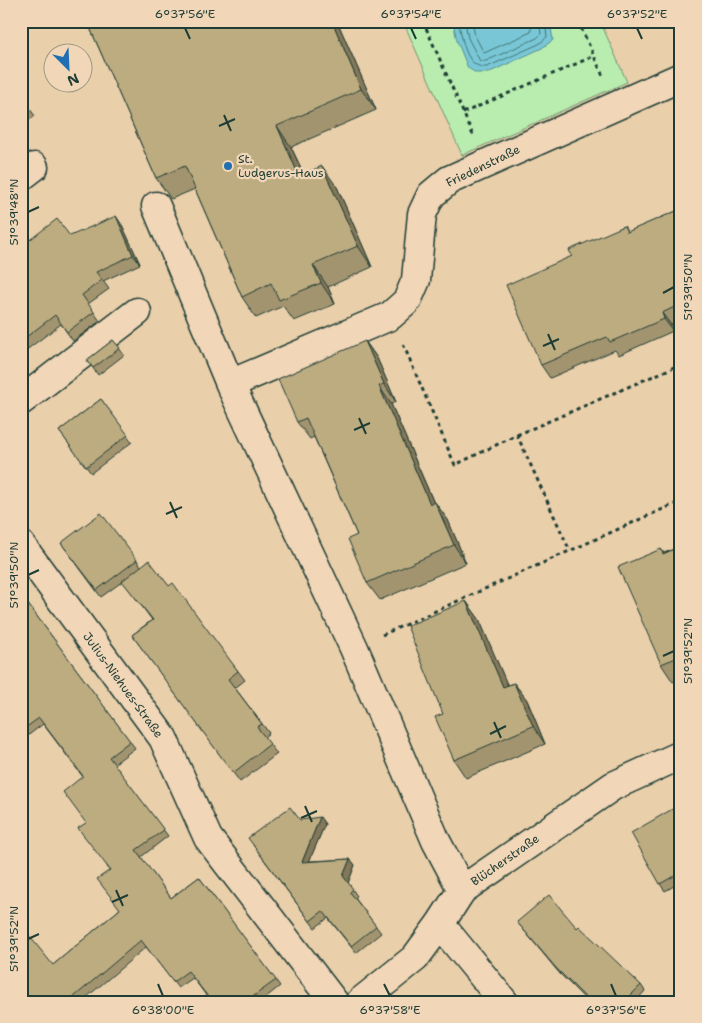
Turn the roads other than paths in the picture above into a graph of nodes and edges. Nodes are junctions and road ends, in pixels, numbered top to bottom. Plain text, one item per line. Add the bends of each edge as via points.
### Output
1 (681, 77) edge
2 (156, 206) edge
3 (137, 312) dead end
4 (230, 384) junction
5 (21, 401) edge
6 (21, 546) edge
7 (681, 755) edge
8 (462, 890) junction
9 (440, 924) junction
10 (334, 1002) edge
11 (360, 1002) edge
12 (504, 1002) edge

1 - 4 street, Friedenstraße via 449,180 432,195 422,214 416,280 407,301 390,316
2 - 4 street
3 - 5 street
4 - 8 street via 354,648 436,841
6 - 10 street, Julius-Niehues-Straße via 163,738 208,838
7 - 8 street, Blücherstraße via 613,786
8 - 9 street, Blücherstraße
9 - 11 street, Blücherstraße via 415,958
9 - 12 street

